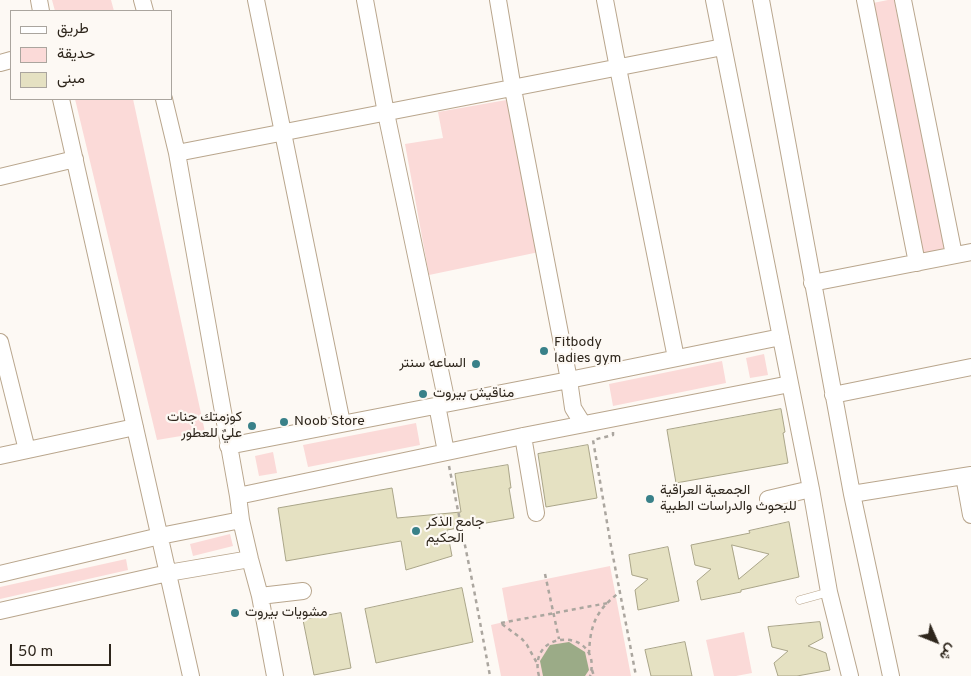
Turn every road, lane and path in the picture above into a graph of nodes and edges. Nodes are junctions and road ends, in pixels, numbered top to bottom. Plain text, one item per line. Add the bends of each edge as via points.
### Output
1 (256, 0) edge
2 (365, 0) edge
3 (498, 0) edge
4 (605, 0) edge
5 (714, 0) edge
6 (761, 0) edge
7 (865, 0) edge
8 (902, 0) edge
9 (723, 48) junction
10 (618, 68) junction
11 (513, 89) junction
12 (61, 100) edge
13 (164, 100) edge
14 (386, 113) junction
15 (284, 133) junction
16 (176, 153) junction
17 (75, 159) junction
18 (0, 177) edge
19 (971, 252) edge
20 (954, 255) junction
21 (917, 263) junction
22 (812, 283) junction
23 (781, 337) junction
24 (0, 345) edge
25 (676, 358) junction
26 (971, 367) edge
27 (569, 380) junction
28 (790, 384) junction
29 (833, 395) junction
30 (442, 404) junction
31 (610, 418) junction
32 (342, 423) junction
33 (583, 424) junction
34 (135, 427) junction
35 (523, 436) junction
36 (228, 446) junction
37 (27, 450) junction
38 (446, 452) junction
39 (0, 456) edge
40 (967, 476) edge
41 (811, 489) junction
42 (852, 494) junction
43 (238, 496) junction
44 (768, 499) dead end
45 (536, 513) dead end
46 (971, 515) edge
47 (241, 520) junction
48 (160, 536) junction
49 (250, 559) junction
50 (168, 573) junction
51 (0, 574) edge
52 (545, 574) dead end
53 (303, 591) dead end
54 (620, 592) junction
55 (829, 592) junction
56 (260, 596) junction
57 (800, 600) dead end
58 (608, 603) junction
59 (0, 611) edge
60 (554, 614) junction
61 (559, 639) junction
62 (589, 654) junction
63 (537, 663) junction
64 (592, 669) junction
65 (191, 676) edge
66 (275, 676) edge
67 (490, 676) edge
68 (539, 676) edge
69 (590, 676) edge
70 (594, 676) edge
71 (636, 676) edge
72 (850, 676) edge
73 (892, 676) edge

1 - 15 street
2 - 14 street
3 - 11 street
4 - 10 street
5 - 9 street
6 - 22 street
7 - 21 street
8 - 20 street
9 - 10 street
9 - 23 street
10 - 11 street
10 - 25 street
11 - 14 street
11 - 27 street
12 - 17 street
13 - 16 street
14 - 15 street
14 - 30 street
15 - 16 street
15 - 32 street
16 - 36 street
17 - 18 street
17 - 34 street
19 - 20 street
20 - 21 street
21 - 22 street
22 - 29 street
23 - 25 street
23 - 28 street
24 - 37 street
25 - 27 street
26 - 29 street
27 - 30 street
27 - 33 street via 573,408
28 - 31 street
28 - 41 street
29 - 42 street
30 - 32 street
30 - 38 street
31 - 33 street
31 - 54 path via 614,435 594,440
32 - 36 street
33 - 35 street
34 - 37 street
34 - 48 street
35 - 38 street
35 - 45 street
36 - 43 street
37 - 39 street
38 - 43 street
38 - 67 path
40 - 42 street
40 - 46 street
41 - 44 street
41 - 55 street
42 - 73 street
43 - 47 street
47 - 48 street
47 - 49 street
48 - 50 street
48 - 51 street
49 - 50 street
49 - 56 street
50 - 59 street
50 - 65 street
52 - 60 path
53 - 56 street
54 - 58 path
54 - 71 path
55 - 57 lane
55 - 72 street
56 - 66 street
58 - 60 path
58 - 62 path via 595,619
60 - 61 path
60 - 63 path via 500,623 522,639
61 - 62 path via 580,643
61 - 63 path via 543,648
62 - 64 path
63 - 68 path
64 - 69 path
64 - 70 path

